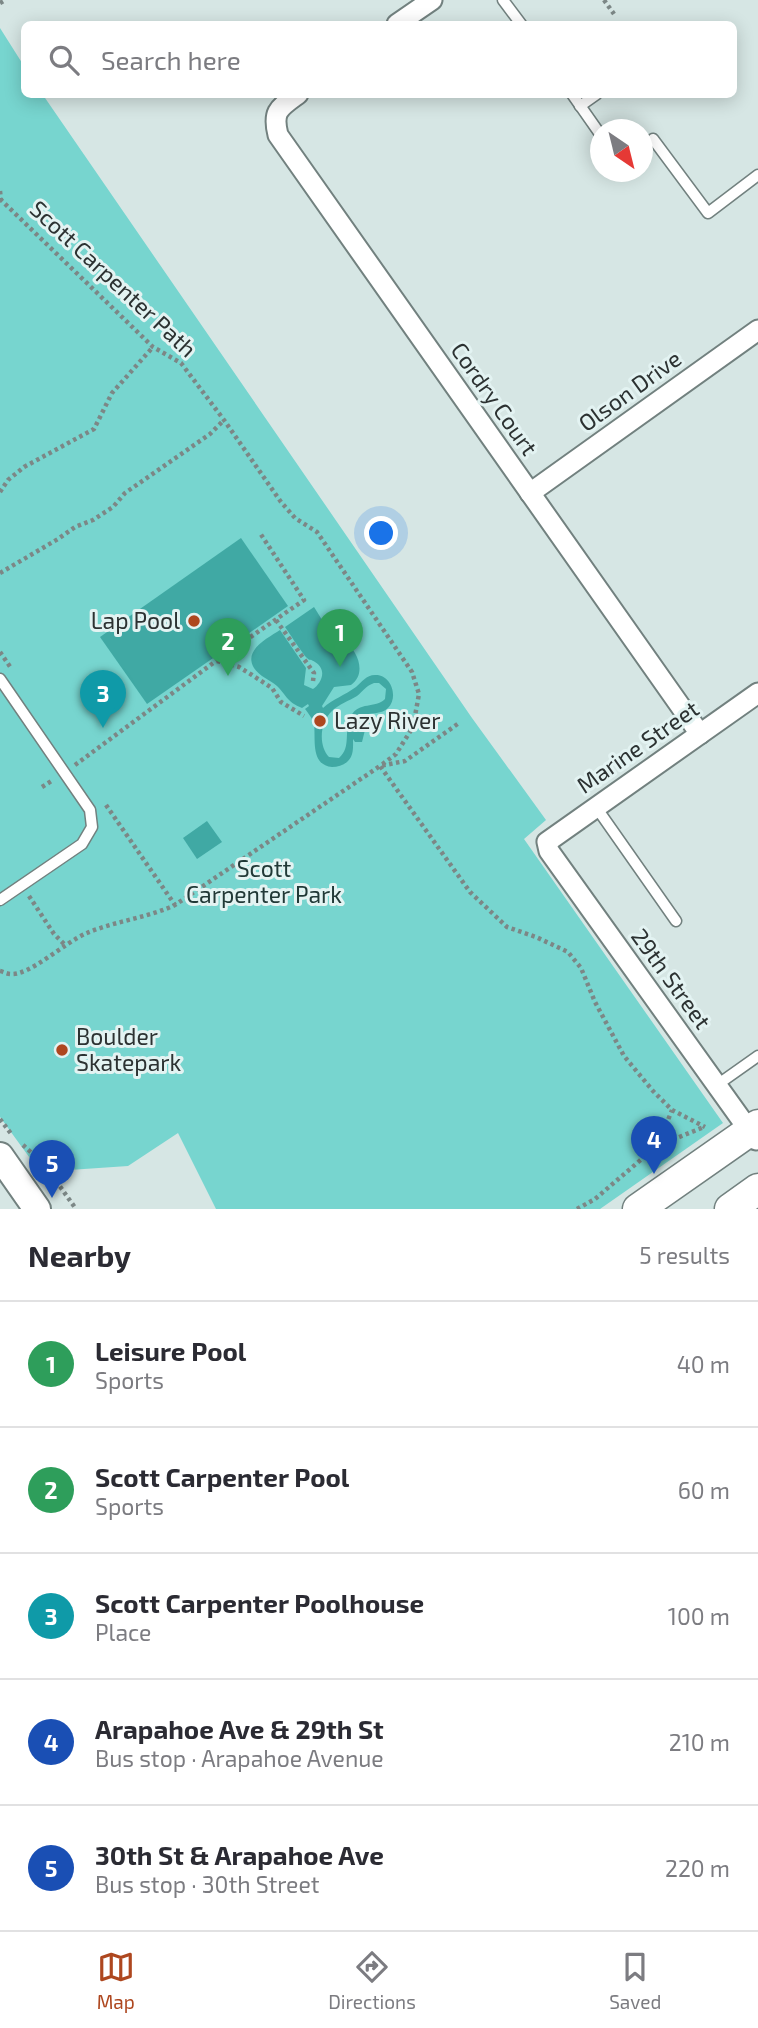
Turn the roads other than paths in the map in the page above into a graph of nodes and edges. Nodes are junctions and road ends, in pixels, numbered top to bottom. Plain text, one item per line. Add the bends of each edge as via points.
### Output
1 (432, 0) edge
2 (503, 0) edge
3 (401, 21) edge
4 (519, 21) edge
5 (293, 98) edge
6 (575, 98) edge
7 (591, 98) edge
8 (580, 106) junction
9 (590, 120) edge
10 (653, 139) dead end
11 (758, 175) edge
12 (758, 330) edge
13 (530, 493) junction
14 (0, 679) edge
15 (758, 693) edge
16 (700, 734) junction
17 (596, 807) junction
18 (547, 842) joint
19 (0, 900) edge
20 (676, 921) dead end
21 (758, 1056) edge
22 (717, 1085) junction
23 (755, 1133) edge
24 (0, 1156) edge
25 (758, 1189) edge
26 (37, 1209) edge
27 (638, 1209) edge
28 (730, 1209) edge

1 - 3 street
2 - 4 lane
5 - 13 street, Cordry Court via 279,108 274,119 278,135
6 - 8 lane
7 - 8 lane
8 - 9 lane
10 - 11 lane via 708,213
12 - 13 street, Olson Drive
13 - 16 street, Cordry Court
14 - 19 lane via 90,810 92,827 82,844
15 - 16 street, Marine Street
16 - 17 street, Marine Street
17 - 18 street, Marine Street
17 - 20 lane
18 - 22 street, 29th Street via 549,851
21 - 22 lane
22 - 23 street, 29th Street
23 - 27 main road
24 - 26 main road
25 - 28 main road

